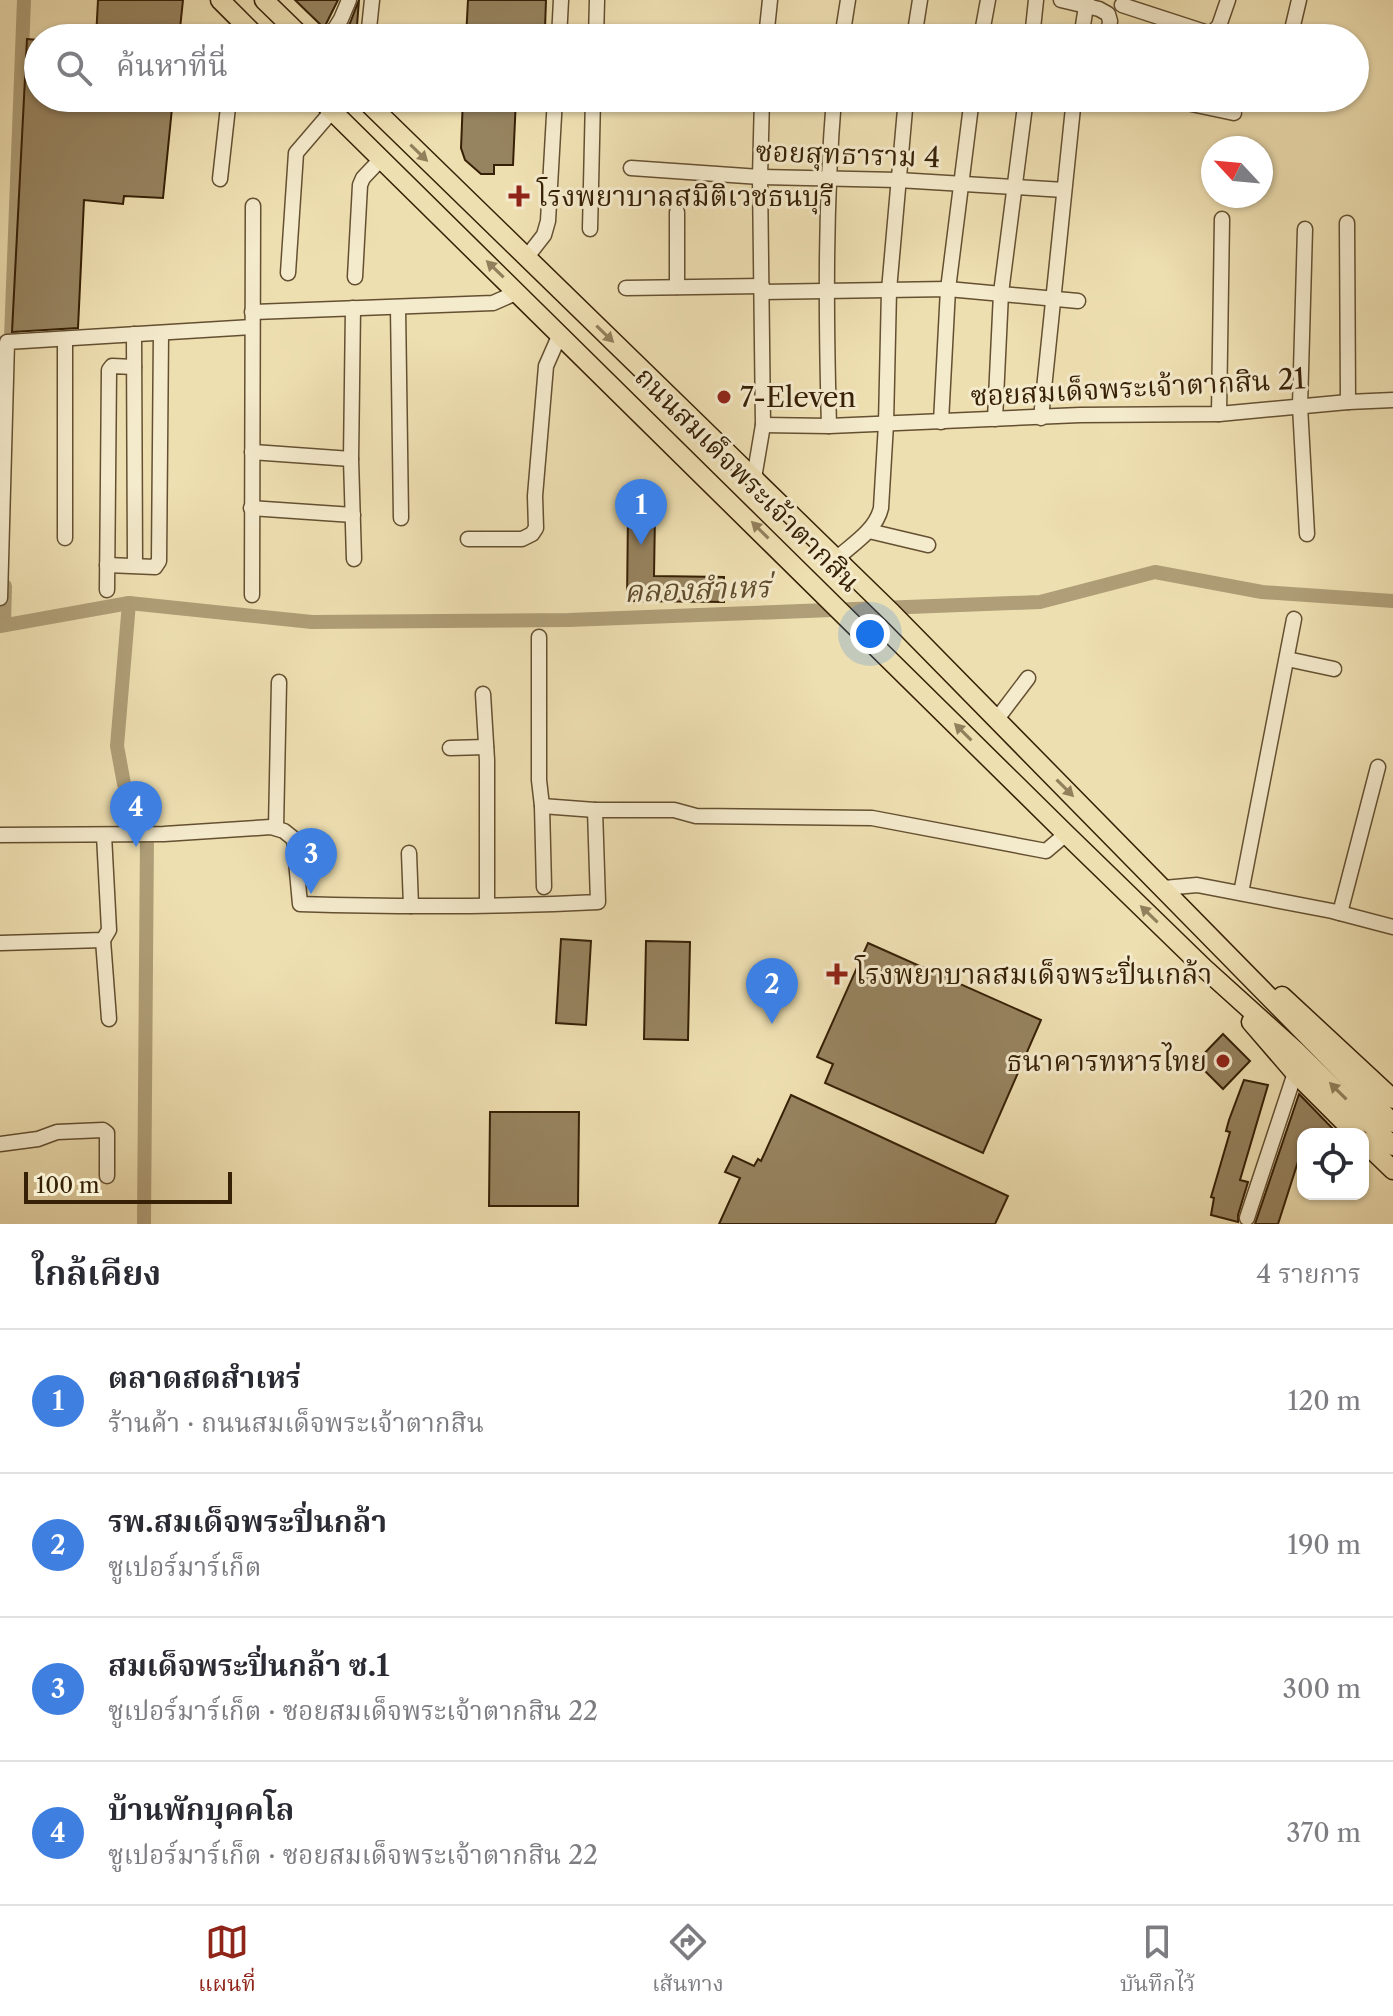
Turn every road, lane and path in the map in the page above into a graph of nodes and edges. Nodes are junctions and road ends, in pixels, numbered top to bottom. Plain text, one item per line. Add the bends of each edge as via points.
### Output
1 (220, 0) edge
2 (264, 0) edge
3 (349, 0) edge
4 (372, 0) edge
5 (561, 0) edge
6 (597, 0) edge
7 (770, 0) edge
8 (848, 0) edge
9 (920, 0) edge
10 (988, 0) edge
11 (1036, 0) edge
12 (1061, 0) edge
13 (1228, 0) edge
14 (1299, 0) edge
15 (1086, 3) edge
16 (1123, 3) edge
17 (1108, 14) junction
18 (244, 24) edge
19 (289, 24) edge
20 (338, 24) edge
21 (369, 24) edge
22 (560, 24) edge
23 (596, 24) edge
24 (767, 24) edge
25 (844, 24) edge
26 (916, 24) edge
27 (984, 24) edge
28 (1033, 24) edge
29 (1083, 24) edge
30 (1110, 24) edge
31 (1183, 24) edge
32 (1220, 24) edge
33 (1293, 24) edge
34 (227, 112) edge
35 (329, 112) edge
36 (333, 112) edge
37 (377, 112) edge
38 (554, 112) edge
39 (593, 112) edge
40 (762, 112) edge
41 (833, 112) edge
42 (905, 112) edge
43 (971, 112) edge
44 (1025, 112) edge
45 (1072, 112) edge
46 (1229, 112) edge
47 (1234, 113) dead end
48 (381, 159) junction
49 (631, 168) dead end
50 (760, 177) junction
51 (220, 179) dead end
52 (828, 179) junction
53 (898, 180) junction
54 (963, 185) junction
55 (1017, 188) junction
56 (1064, 190) junction
57 (253, 206) dead end
58 (677, 212) dead end
59 (1222, 219) dead end
60 (1347, 223) dead end
61 (590, 229) dead end
62 (1305, 229) dead end
63 (526, 258) junction
64 (288, 273) dead end
65 (355, 277) dead end
66 (677, 287) junction
67 (626, 288) dead end
68 (762, 289) junction
69 (948, 289) junction
70 (889, 290) junction
71 (826, 291) junction
72 (518, 292) junction
73 (1001, 293) junction
74 (1053, 300) junction
75 (1078, 301) dead end
76 (398, 307) junction
77 (353, 308) junction
78 (252, 319) junction
79 (161, 333) junction
80 (134, 334) junction
81 (560, 334) junction
82 (65, 339) junction
83 (4, 361) edge
84 (134, 367) junction
85 (1393, 400) edge
86 (1348, 402) junction
87 (1300, 406) junction
88 (1219, 414) junction
89 (1041, 418) junction
90 (995, 419) junction
91 (941, 422) junction
92 (886, 424) junction
93 (763, 425) junction
94 (829, 426) junction
95 (252, 452) junction
96 (351, 459) junction
97 (754, 478) junction
98 (251, 508) junction
99 (353, 515) junction
100 (401, 518) dead end
101 (869, 531) junction
102 (1307, 534) dead end
103 (65, 538) dead end
104 (468, 539) dead end
105 (928, 545) dead end
106 (837, 558) junction
107 (354, 559) dead end
108 (107, 565) junction
109 (135, 565) junction
110 (107, 590) dead end
111 (252, 595) dead end
112 (0, 598) edge
113 (1294, 619) dead end
114 (539, 637) dead end
115 (1287, 659) junction
116 (1334, 669) dead end
117 (1028, 678) dead end
118 (279, 682) dead end
119 (483, 694) dead end
120 (997, 719) junction
121 (486, 747) junction
122 (450, 748) dead end
123 (1378, 767) dead end
124 (542, 806) junction
125 (595, 810) junction
126 (276, 828) junction
127 (1066, 834) junction
128 (0, 835) edge
129 (104, 835) junction
130 (409, 853) dead end
131 (544, 887) dead end
132 (1164, 888) junction
133 (1241, 893) junction
134 (487, 904) junction
135 (411, 906) junction
136 (1340, 913) junction
137 (1393, 927) edge
138 (103, 940) junction
139 (1, 943) edge
140 (1224, 948) junction
141 (1204, 968) junction
142 (109, 1019) dead end
143 (1295, 1073) junction
144 (1393, 1099) edge
145 (1393, 1123) edge
146 (1350, 1128) edge
147 (0, 1144) edge
148 (1393, 1146) edge
149 (1369, 1147) edge
150 (1393, 1170) edge
151 (107, 1176) dead end
152 (1247, 1218) dead end

1 - 18 main road
2 - 19 main road
3 - 20 street
4 - 21 street
5 - 22 street
6 - 23 street
7 - 24 street
8 - 25 street
9 - 26 street
10 - 27 street
11 - 28 street
12 - 15 street
13 - 32 street
14 - 33 street
15 - 17 street
15 - 29 street
16 - 17 street
16 - 31 street
17 - 30 street
34 - 51 street
35 - 64 street via 296,153
36 - 48 main road, ถนนสมเด็จพระเจ้าตากสิน
37 -> 63 main road, ถนนสมเด็จพระเจ้าตากสิน
38 - 63 street via 548,221
39 - 61 street
40 - 50 street
41 - 52 street
42 - 53 street
43 - 54 street
44 - 55 street
45 - 56 street
46 - 47 street
48 - 65 street via 360,185
72 -> 48 main road, ถนนสมเด็จพระเจ้าตากสิน
49 - 50 street, ซอยสุทธาราม 4
50 - 52 street, ซอยสุทธาราม 4
50 - 68 street
52 - 53 street, ซอยสุทธาราม 4
52 - 71 street
53 - 54 street, ซอยสุทธาราม 4
53 - 70 street
54 - 55 street, ซอยสุทธาราม 4
54 - 69 street
55 - 56 street, ซอยสุทธาราม 4
55 - 73 street
56 - 74 street
57 - 78 street
58 - 66 street
59 - 88 street
60 - 86 street
62 - 87 street
63 -> 97 main road, ถนนสมเด็จพระเจ้าตากสิน
66 - 67 street
66 - 68 street
68 - 71 street
68 - 93 street
69 - 70 street
69 - 73 street
69 - 91 street
70 - 71 street
70 - 92 street
71 - 94 street
72 - 76 street via 493,303
72 - 81 main road, ถนนสมเด็จพระเจ้าตากสิน
73 - 74 street
73 - 90 street
74 - 75 street
74 - 89 street
76 - 77 street
76 - 100 street
77 - 78 street
77 - 96 street
78 - 79 street
78 - 95 street
79 - 80 street
79 - 109 street via 159,561 155,567
80 - 82 street
80 - 84 street
81 - 104 street via 546,366 536,528 522,539
127 -> 81 main road, ถนนสมเด็จพระเจ้าตากสิน
82 - 83 street via 7,342
82 - 103 street
83 - 112 street
84 - 108 street via 109,370
84 - 109 street
85 - 86 street, ซอยสมเด็จพระเจ้าตากสิน 21
86 - 87 street, ซอยสมเด็จพระเจ้าตากสิน 21
87 - 88 street, ซอยสมเด็จพระเจ้าตากสิน 21
87 - 102 street
88 - 89 street, ซอยสมเด็จพระเจ้าตากสิน 21
89 - 90 street, ซอยสมเด็จพระเจ้าตากสิน 21
90 - 91 street, ซอยสมเด็จพระเจ้าตากสิน 21
91 - 92 street, ซอยสมเด็จพระเจ้าตากสิน 21
92 - 94 street, ซอยสมเด็จพระเจ้าตากสิน 21
92 - 101 street via 881,508
93 - 94 street, ซอยสมเด็จพระเจ้าตากสิน 21
93 - 97 street
95 - 96 street
95 - 98 street
96 - 99 street
97 - 106 main road, ถนนสมเด็จพระเจ้าตากสิน
98 - 99 street
98 - 111 street
99 - 107 street
101 - 105 street
101 - 106 street
106 - 120 main road, ถนนสมเด็จพระเจ้าตากสิน
108 - 109 street
108 - 110 street
113 - 115 street
114 - 124 street
115 - 116 street
115 - 133 street
117 - 120 street
118 - 126 street
119 - 121 street
120 -> 132 main road, ถนนสมเด็จพระเจ้าตากสิน
121 - 122 street
121 - 134 street
123 - 136 street
124 - 125 street
124 - 131 street
125 - 127 street via 872,818 1046,851
125 - 134 street via 598,902
126 - 129 street
126 - 135 street via 294,839 300,904
141 -> 127 main road, ถนนสมเด็จพระเจ้าตากสิน
128 - 129 street
129 - 138 street via 109,930
130 - 135 street
132 - 133 street via 1197,885
132 - 140 main road, ถนนสมเด็จพระเจ้าตากสิน
133 - 136 street
134 - 135 street
136 - 137 street
138 - 139 street
138 - 142 street
140 - 144 main road, ถนนสมเด็จพระเจ้าตากสิน
140 - 145 main road, ถนนสมเด็จพระเจ้าตากสิน
141 - 143 main road, ถนนสมเด็จพระเจ้าตากสิน
148 -> 141 main road, ถนนสมเด็จพระเจ้าตากสิน
143 - 146 main road, ถนนสมเด็จพระเจ้าตากสิน
143 - 152 street
147 - 151 street via 57,1132 103,1130
149 - 150 main road

